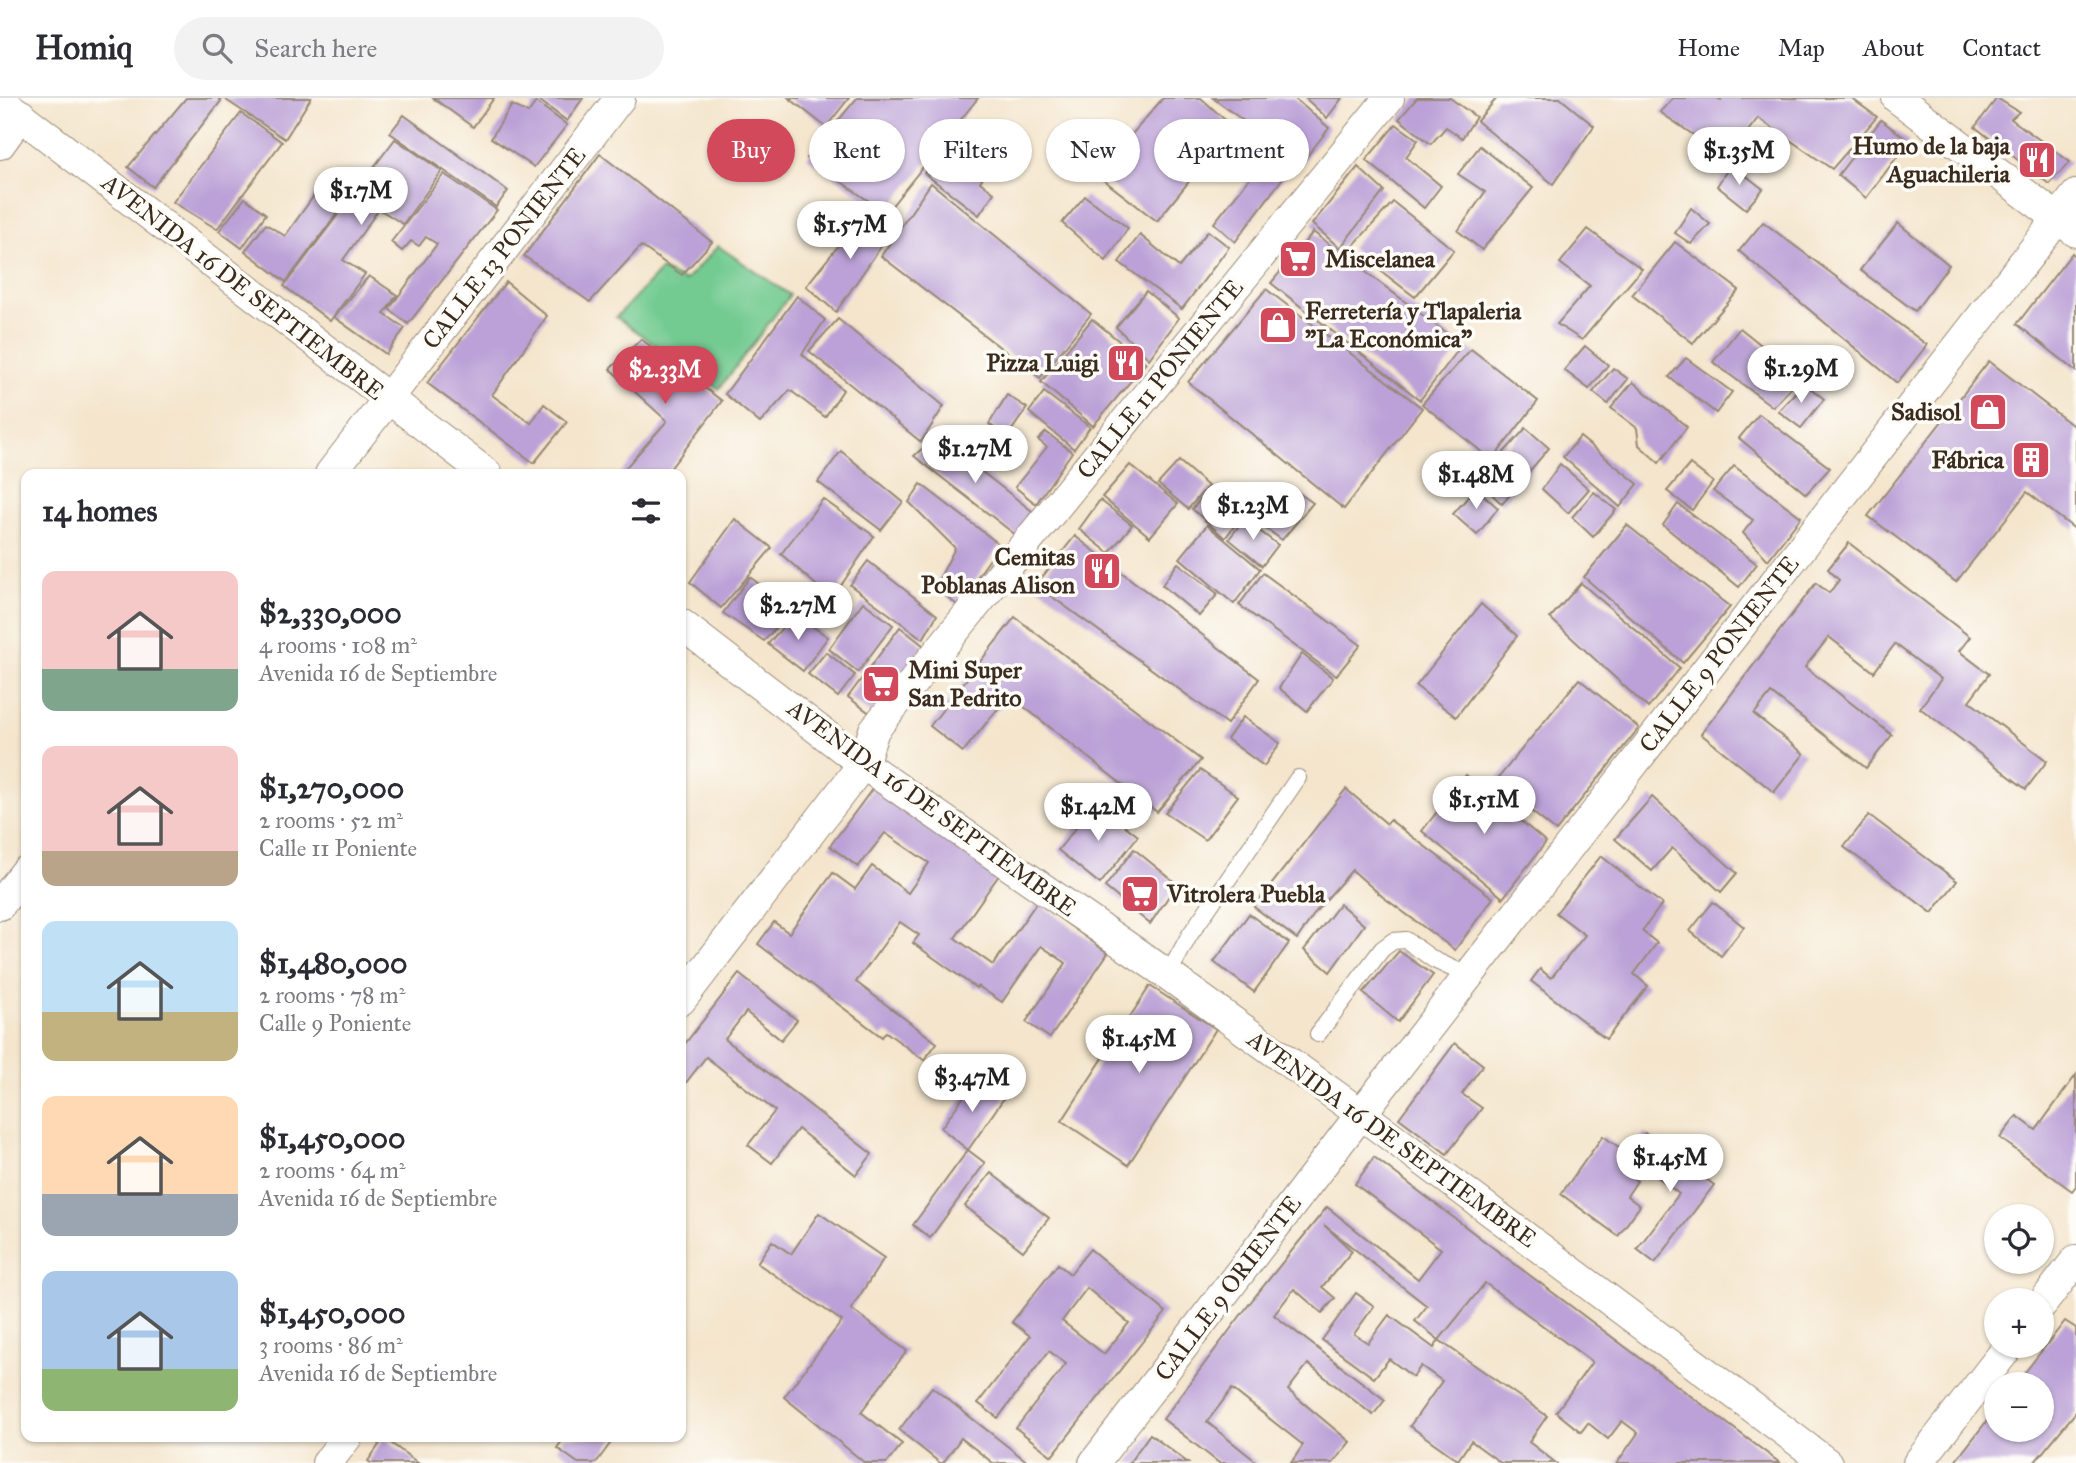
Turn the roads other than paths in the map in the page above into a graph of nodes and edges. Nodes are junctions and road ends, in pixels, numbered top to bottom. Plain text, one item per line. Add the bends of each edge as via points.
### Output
1 (620, 98) edge
2 (1389, 98) edge
3 (1897, 98) edge
4 (10, 107) edge
5 (0, 144) edge
6 (2076, 195) edge
7 (2067, 225) edge
8 (388, 399) junction
9 (334, 469) edge
10 (479, 469) edge
11 (686, 628) edge
12 (863, 764) junction
13 (1298, 778) dead end
14 (21, 878) edge
15 (0, 905) edge
16 (1168, 975) junction
17 (1469, 976) junction
18 (686, 994) edge
19 (1318, 1034) dead end
20 (1362, 1114) junction
21 (2076, 1260) edge
22 (2054, 1288) edge
23 (2000, 1358) edge
24 (343, 1442) edge
25 (327, 1463) edge
26 (1094, 1463) edge
27 (1827, 1463) edge
28 (1918, 1463) edge

1 - 8 street, CALLE 13 PONIENTE
2 - 12 street, CALLE 11 PONIENTE via 874,730
3 - 7 street
4 - 5 street
4 - 8 street, AVENIDA 16 DE SEPTIEMBRE
6 - 7 street, CALLE 9 PONIENTE
7 - 17 street, CALLE 9 PONIENTE
8 - 9 street, CALLE 13 PONIENTE
8 - 10 street, AVENIDA 16 DE SEPTIEMBRE
11 - 12 street, AVENIDA 16 DE SEPTIEMBRE
12 - 16 street, AVENIDA 16 DE SEPTIEMBRE
12 - 18 street, CALLE 11 PONIENTE
13 - 16 lane via 1189,936
14 - 15 street
16 - 20 street, AVENIDA 16 DE SEPTIEMBRE
17 - 19 lane via 1406,940 1393,941 1382,949
17 - 20 street, CALLE 9 PONIENTE
20 - 26 street, CALLE 9 ORIENTE
20 - 27 street, AVENIDA 16 DE SEPTIEMBRE
21 - 22 street
23 - 28 street
24 - 25 street

